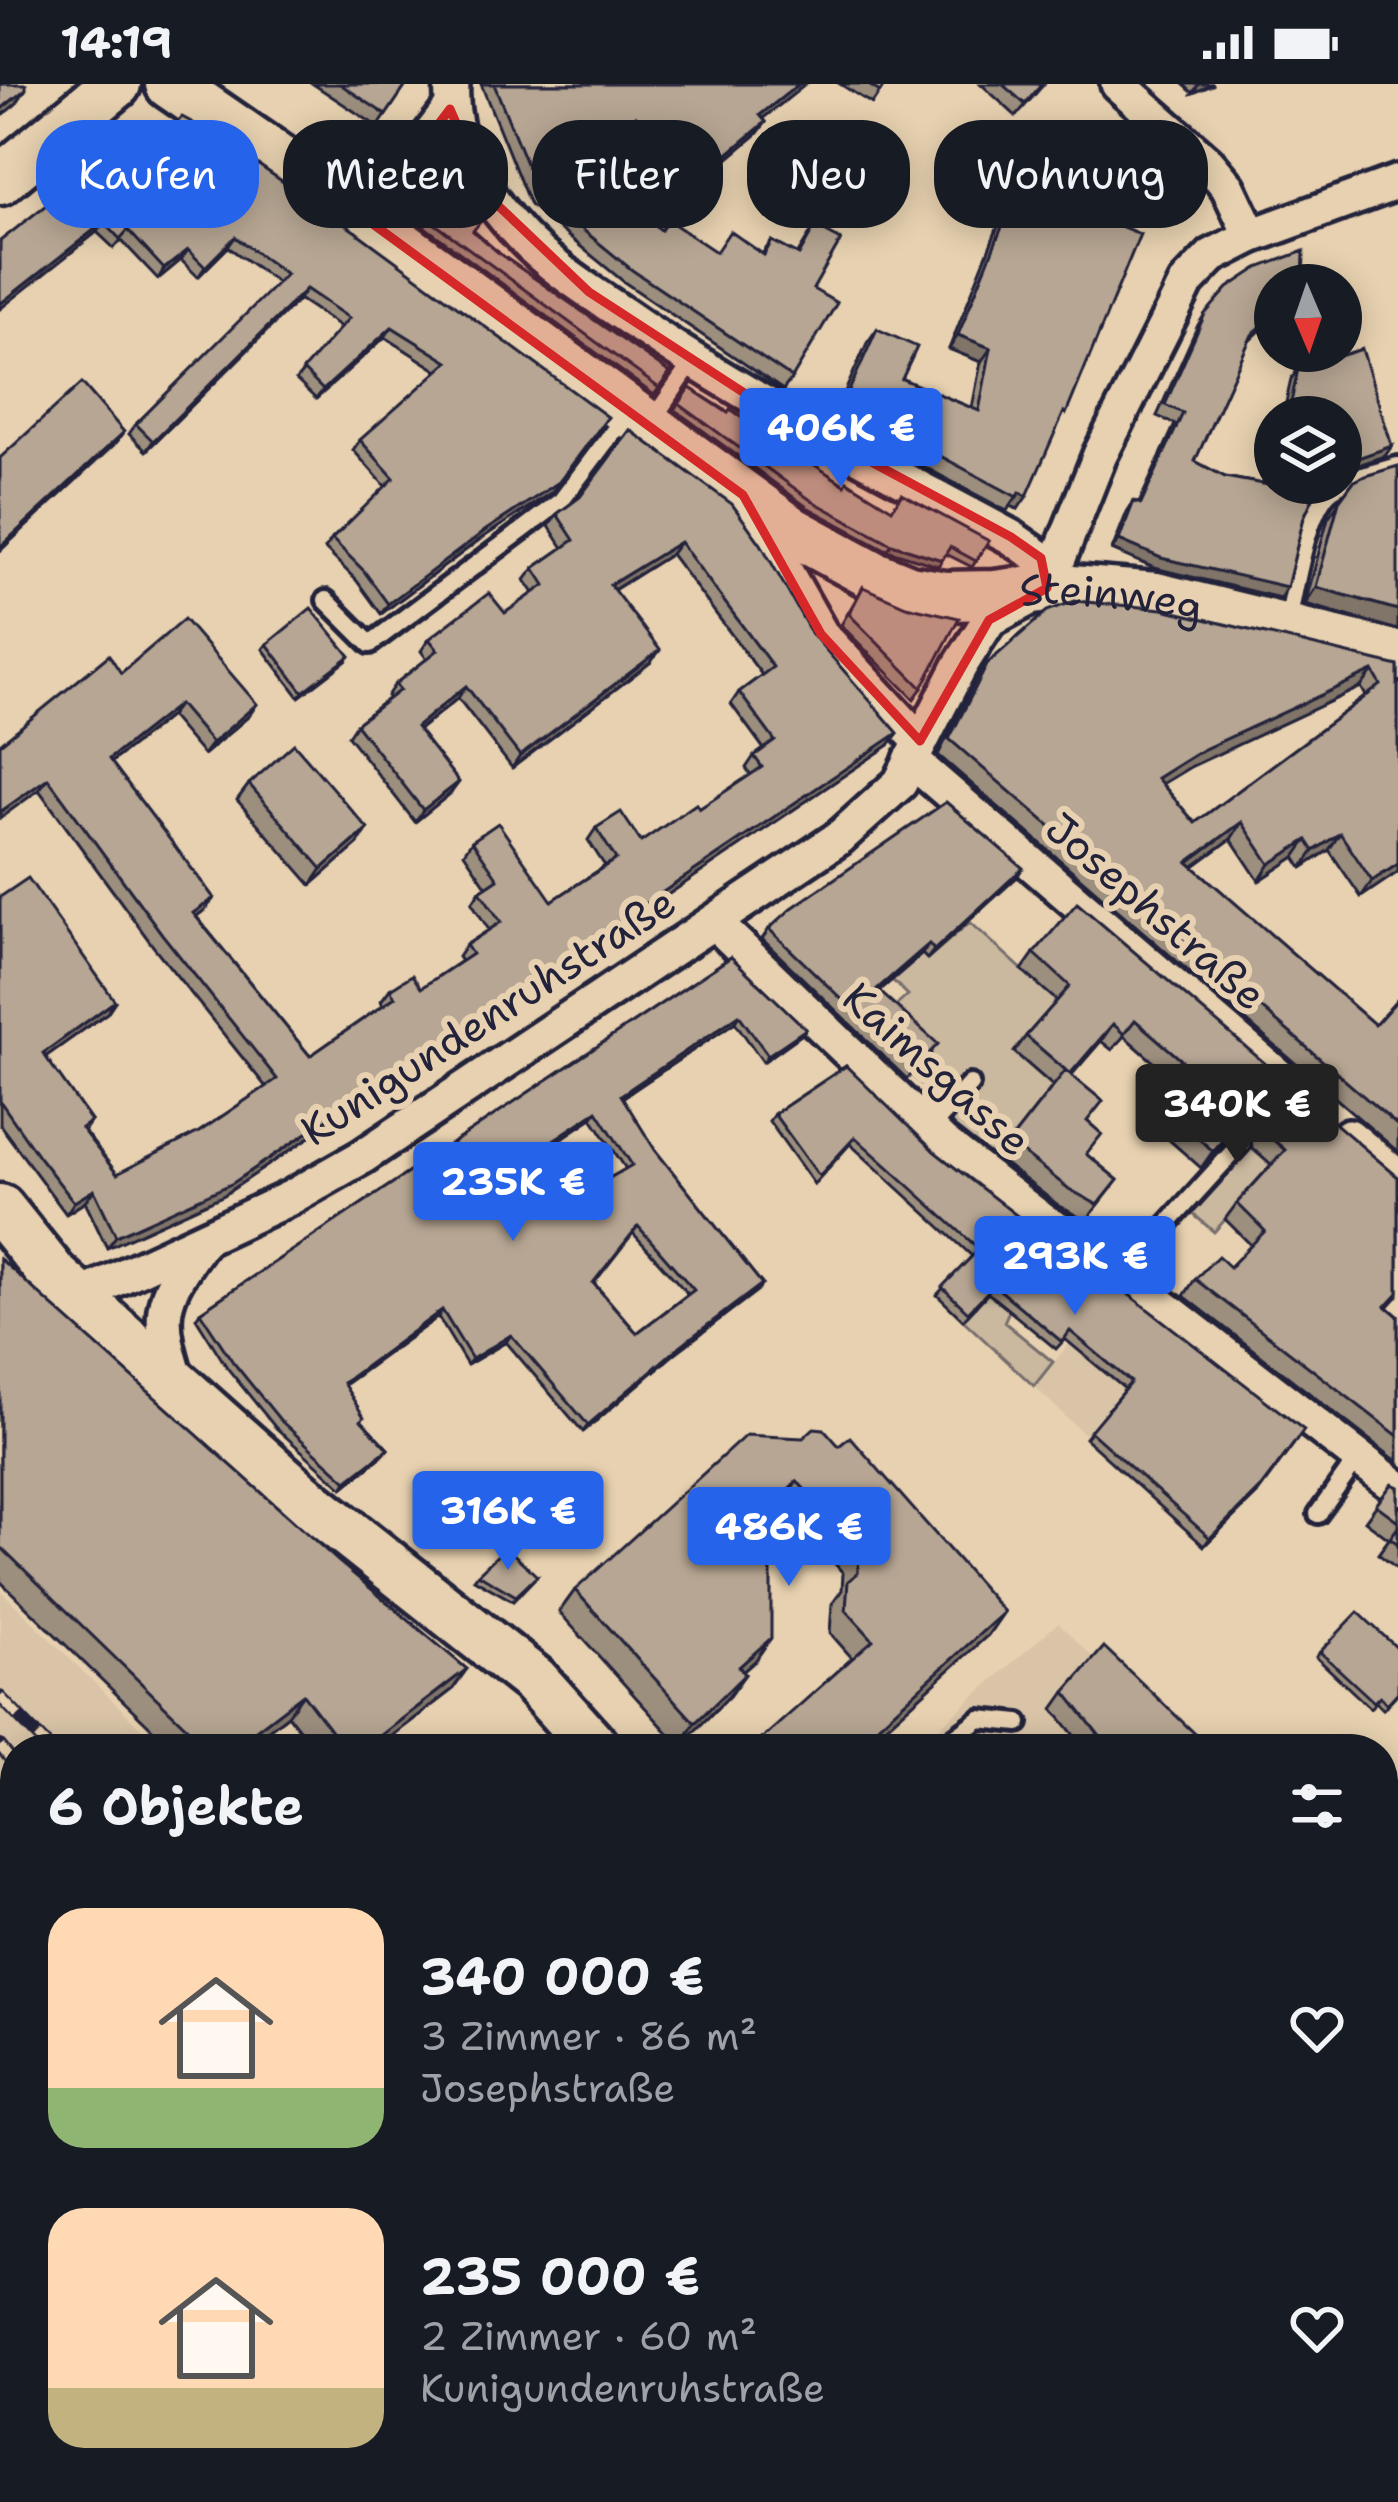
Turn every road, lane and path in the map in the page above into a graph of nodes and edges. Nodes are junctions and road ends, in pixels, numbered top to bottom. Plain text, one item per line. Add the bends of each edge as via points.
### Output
1 (116, 84) edge
2 (170, 84) edge
3 (1118, 84) edge
4 (451, 97) edge
5 (63, 107) edge
6 (283, 162) edge
7 (0, 181) edge
8 (1398, 182) edge
9 (377, 228) edge
10 (1251, 236) junction
11 (692, 363) junction
12 (637, 421) junction
13 (1398, 466) edge
14 (743, 495) junction
15 (1047, 588) junction
16 (326, 600) dead end
17 (1286, 628) junction
18 (1398, 656) edge
19 (915, 750) junction
20 (714, 922) junction
21 (970, 1084) dead end
22 (928, 1129) junction
23 (1241, 1143) edge
24 (1398, 1177) edge
25 (0, 1209) edge
26 (202, 1240) junction
27 (1121, 1275) junction
28 (78, 1297) junction
29 (179, 1387) junction
30 (1358, 1458) junction
31 (1398, 1488) edge
32 (1318, 1514) dead end
33 (1019, 1723) dead end
34 (583, 1734) edge
35 (959, 1734) edge

1 - 5 street
2 - 6 street
3 - 10 street via 1207,162
4 - 11 street via 461,148 524,239
5 - 7 street
8 - 10 street
9 - 12 street
10 - 15 street via 1212,256 1187,282 1100,455
11 - 12 lane
11 - 15 street via 1011,536 1041,558
12 - 14 street
12 - 16 lane via 561,501 370,644
13 - 17 lane via 1334,488 1319,505
14 - 15 street via 792,531 909,590 945,596
14 - 19 street, Josephstraße via 821,634
15 - 17 street, Steinweg via 1156,597
15 - 19 street, Steinweg via 989,620
17 - 18 street, Steinweg
19 - 20 street, Kunigundenruhstraße via 879,806
19 - 24 street, Josephstraße
20 - 22 street, Kaimsgasse
20 - 26 street, Kunigundenruhstraße via 362,1157
21 - 22 lane
22 - 27 street, Kaimsgasse
23 - 27 lane
25 - 28 street
26 - 28 street, Kunigundenruhstraße
26 - 29 street via 164,1302
27 - 30 street, Kaimsgasse
28 - 29 street
29 - 34 street via 300,1495 498,1648
30 - 31 street, Kaimsgasse
30 - 32 lane
33 - 35 lane via 980,1719

